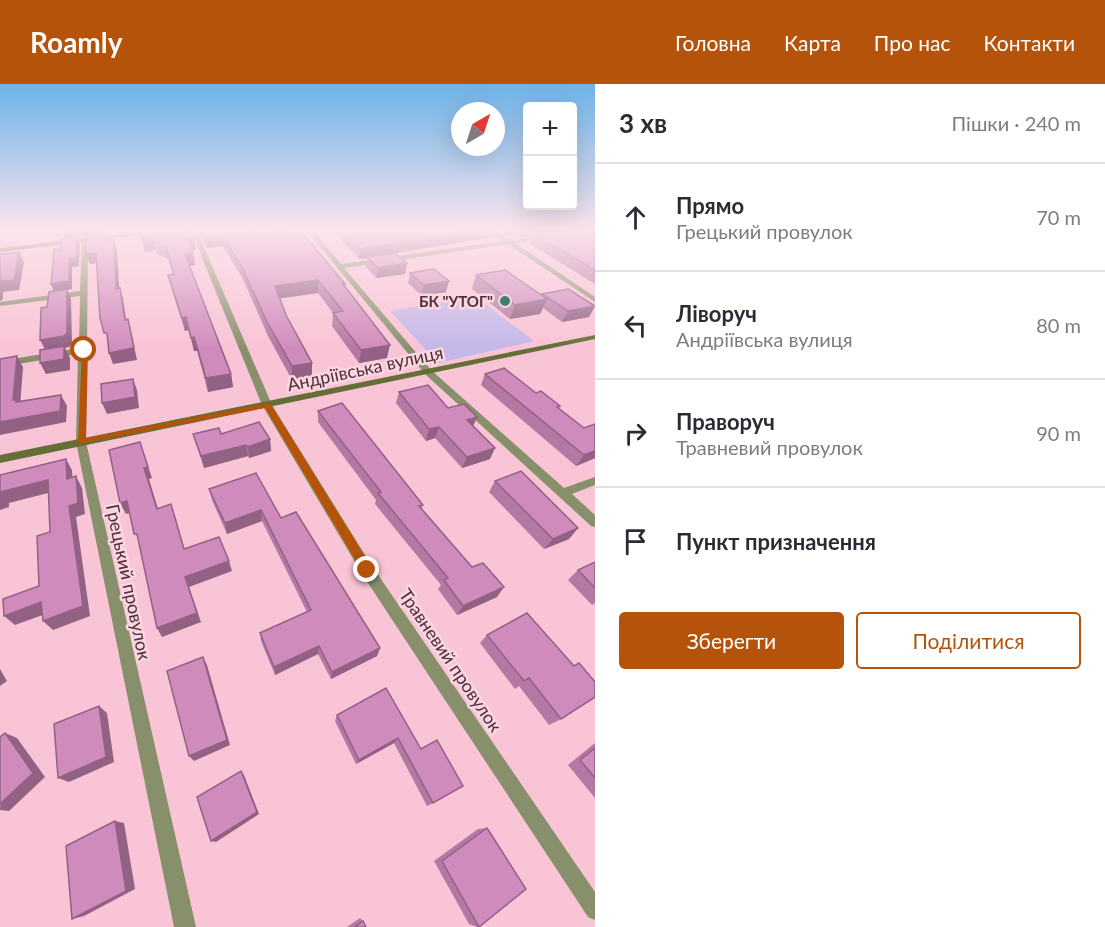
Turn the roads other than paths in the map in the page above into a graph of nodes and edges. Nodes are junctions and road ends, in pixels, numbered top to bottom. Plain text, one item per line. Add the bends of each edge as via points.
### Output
1 (84, 270) edge
2 (211, 270) edge
3 (346, 270) edge
4 (551, 270) edge
5 (84, 293) junction
6 (595, 300) edge
7 (0, 304) edge
8 (595, 337) edge
9 (84, 350) junction
10 (0, 364) edge
11 (428, 372) junction
12 (267, 405) junction
13 (81, 442) junction
14 (0, 459) edge
15 (595, 481) edge
16 (562, 493) junction
17 (595, 522) edge
18 (595, 910) edge
19 (185, 927) edge

1 - 5 street, Грецький провулок
2 - 12 street, Травневий провулок
3 - 11 street
4 - 6 street
5 - 7 street
5 - 9 street, Грецький провулок
8 - 11 street, Андріївська вулиця
9 - 10 street
9 - 13 street, Грецький провулок
11 - 12 street, Андріївська вулиця
11 - 16 street
12 - 13 street, Андріївська вулиця
12 - 18 street, Травневий провулок via 367,570
13 - 14 street, Андріївська вулиця
13 - 19 street, Грецький провулок
15 - 16 street
16 - 17 street

